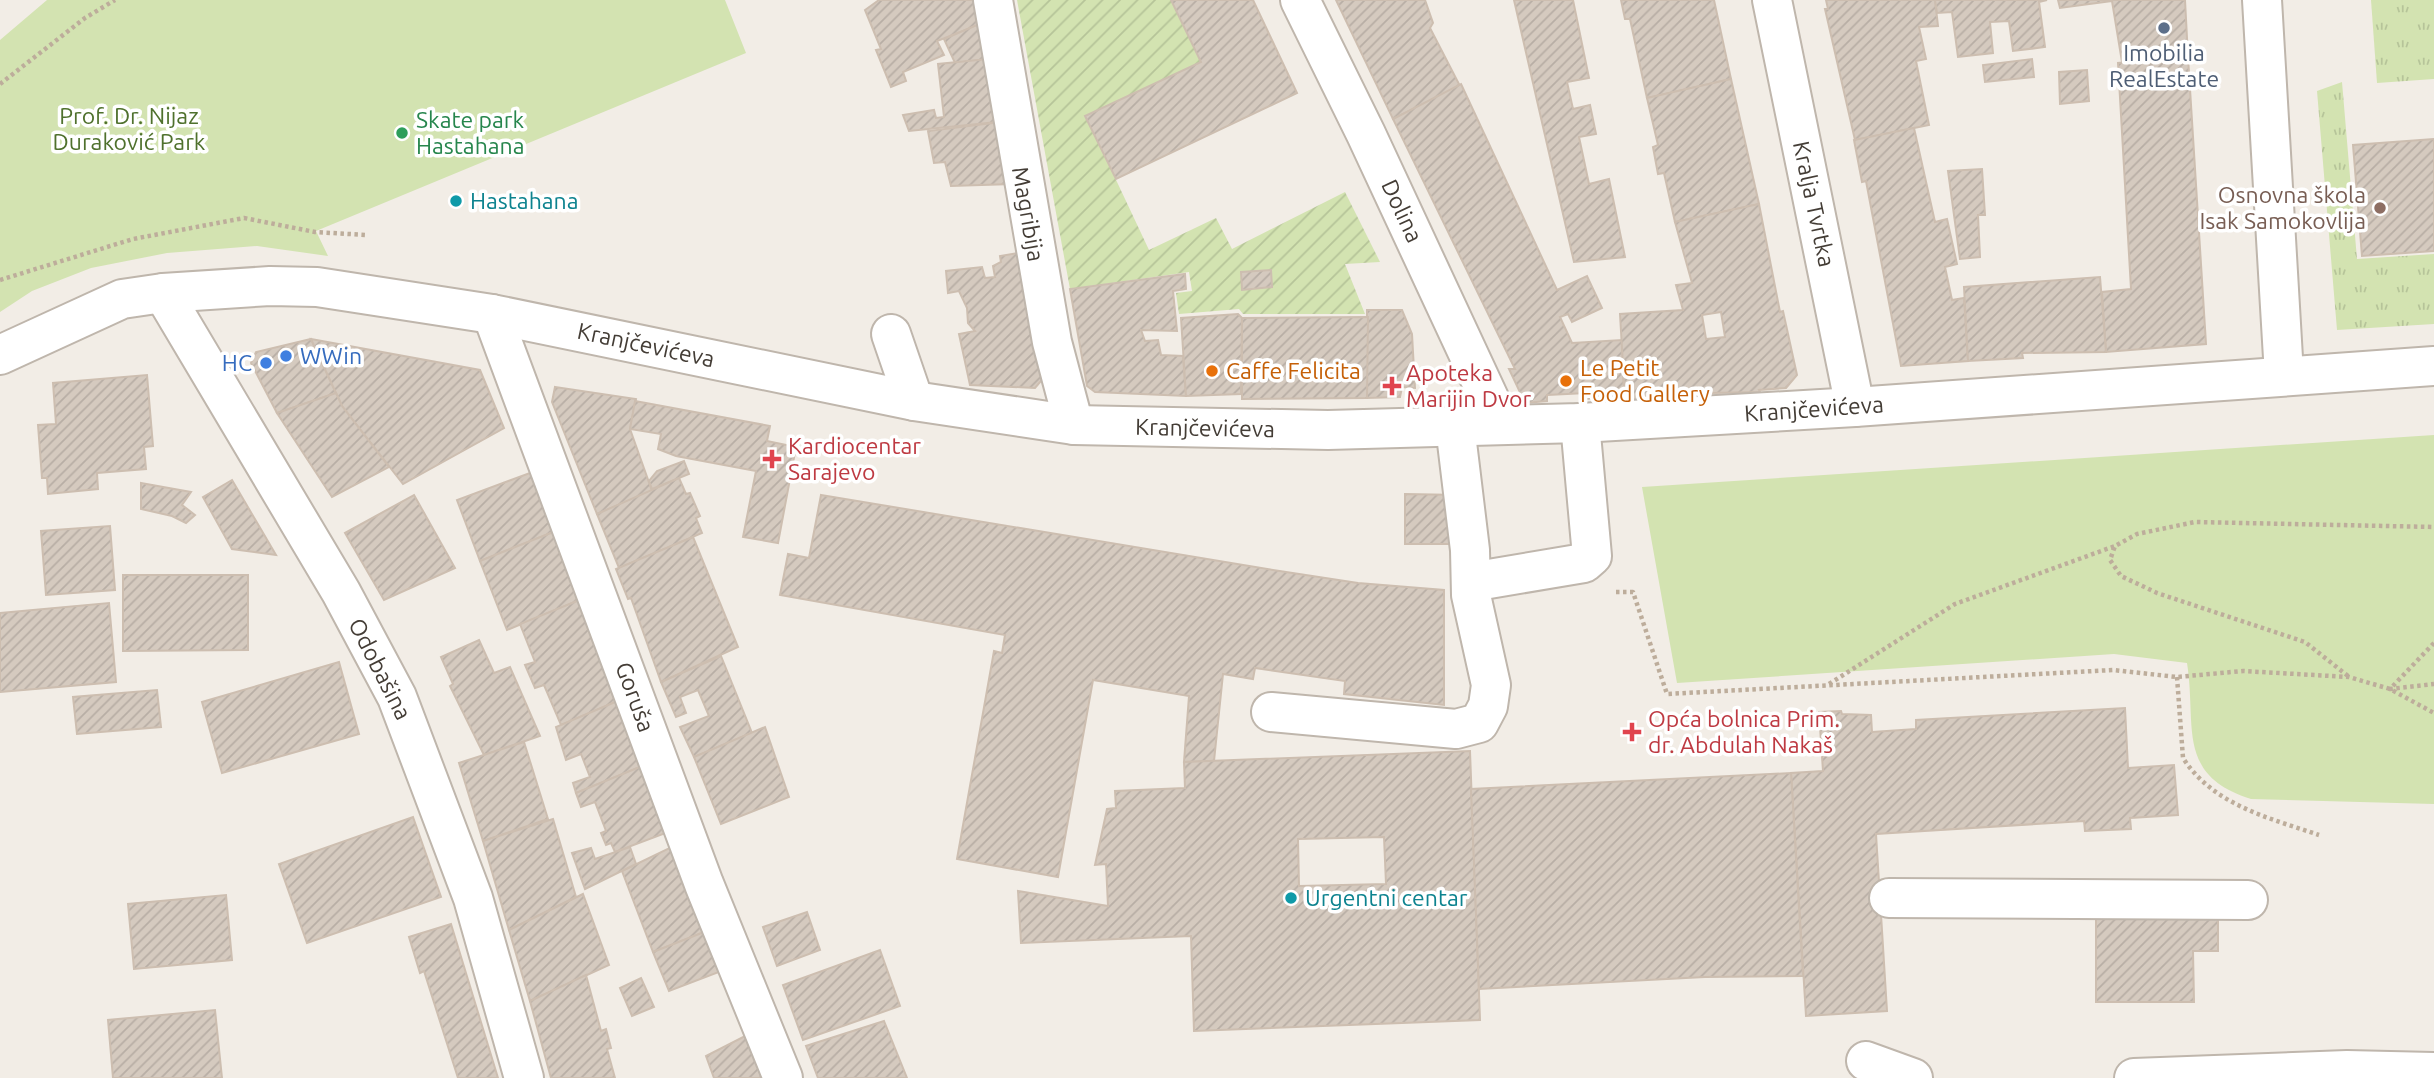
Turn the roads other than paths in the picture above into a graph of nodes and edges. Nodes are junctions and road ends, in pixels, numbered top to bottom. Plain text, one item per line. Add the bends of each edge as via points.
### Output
1 (993, 0) edge
2 (1300, 0) edge
3 (1772, 0) edge
4 (2262, 0) edge
5 (163, 293) junction
6 (492, 314) junction
7 (891, 334) dead end
8 (0, 355) edge
9 (2434, 366) edge
10 (2284, 375) junction
11 (914, 401) junction
12 (1855, 407) junction
13 (1580, 423) junction
14 (1501, 424) junction
15 (1074, 425) junction
16 (1455, 426) junction
17 (1471, 582) junction
18 (1272, 712) dead end
19 (1889, 898) dead end
20 (2248, 900) dead end
21 (1866, 1061) dead end
22 (2434, 1072) edge
23 (524, 1078) edge
24 (783, 1078) edge
25 (1913, 1078) edge
26 (2134, 1078) edge

1 - 15 street, Magribija via 1052,342
2 - 14 street, Dolina
3 - 12 street, Kralja Tvrtka
4 - 10 street
5 - 6 street, Kranjčevićeva via 317,287
5 - 8 street, Kranjčevićeva via 122,299
5 - 23 street, Odobašina via 341,592 397,697 473,898
6 - 11 street, Kranjčevićeva
6 - 24 street, Goruša via 704,884
7 - 11 street
9 - 10 street, Kranjčevićeva
10 - 12 street, Kranjčevićeva
11 - 15 street, Kranjčevićeva
12 - 13 street, Kranjčevićeva
13 - 14 street, Kranjčevićeva
13 - 17 street via 1592,556 1584,563
14 - 16 street, Kranjčevićeva
15 - 16 street, Kranjčevićeva via 1328,430
16 - 17 street
17 - 18 street via 1492,685 1479,723 1456,729
19 - 20 street
21 - 25 street
22 - 26 street via 2347,1070

